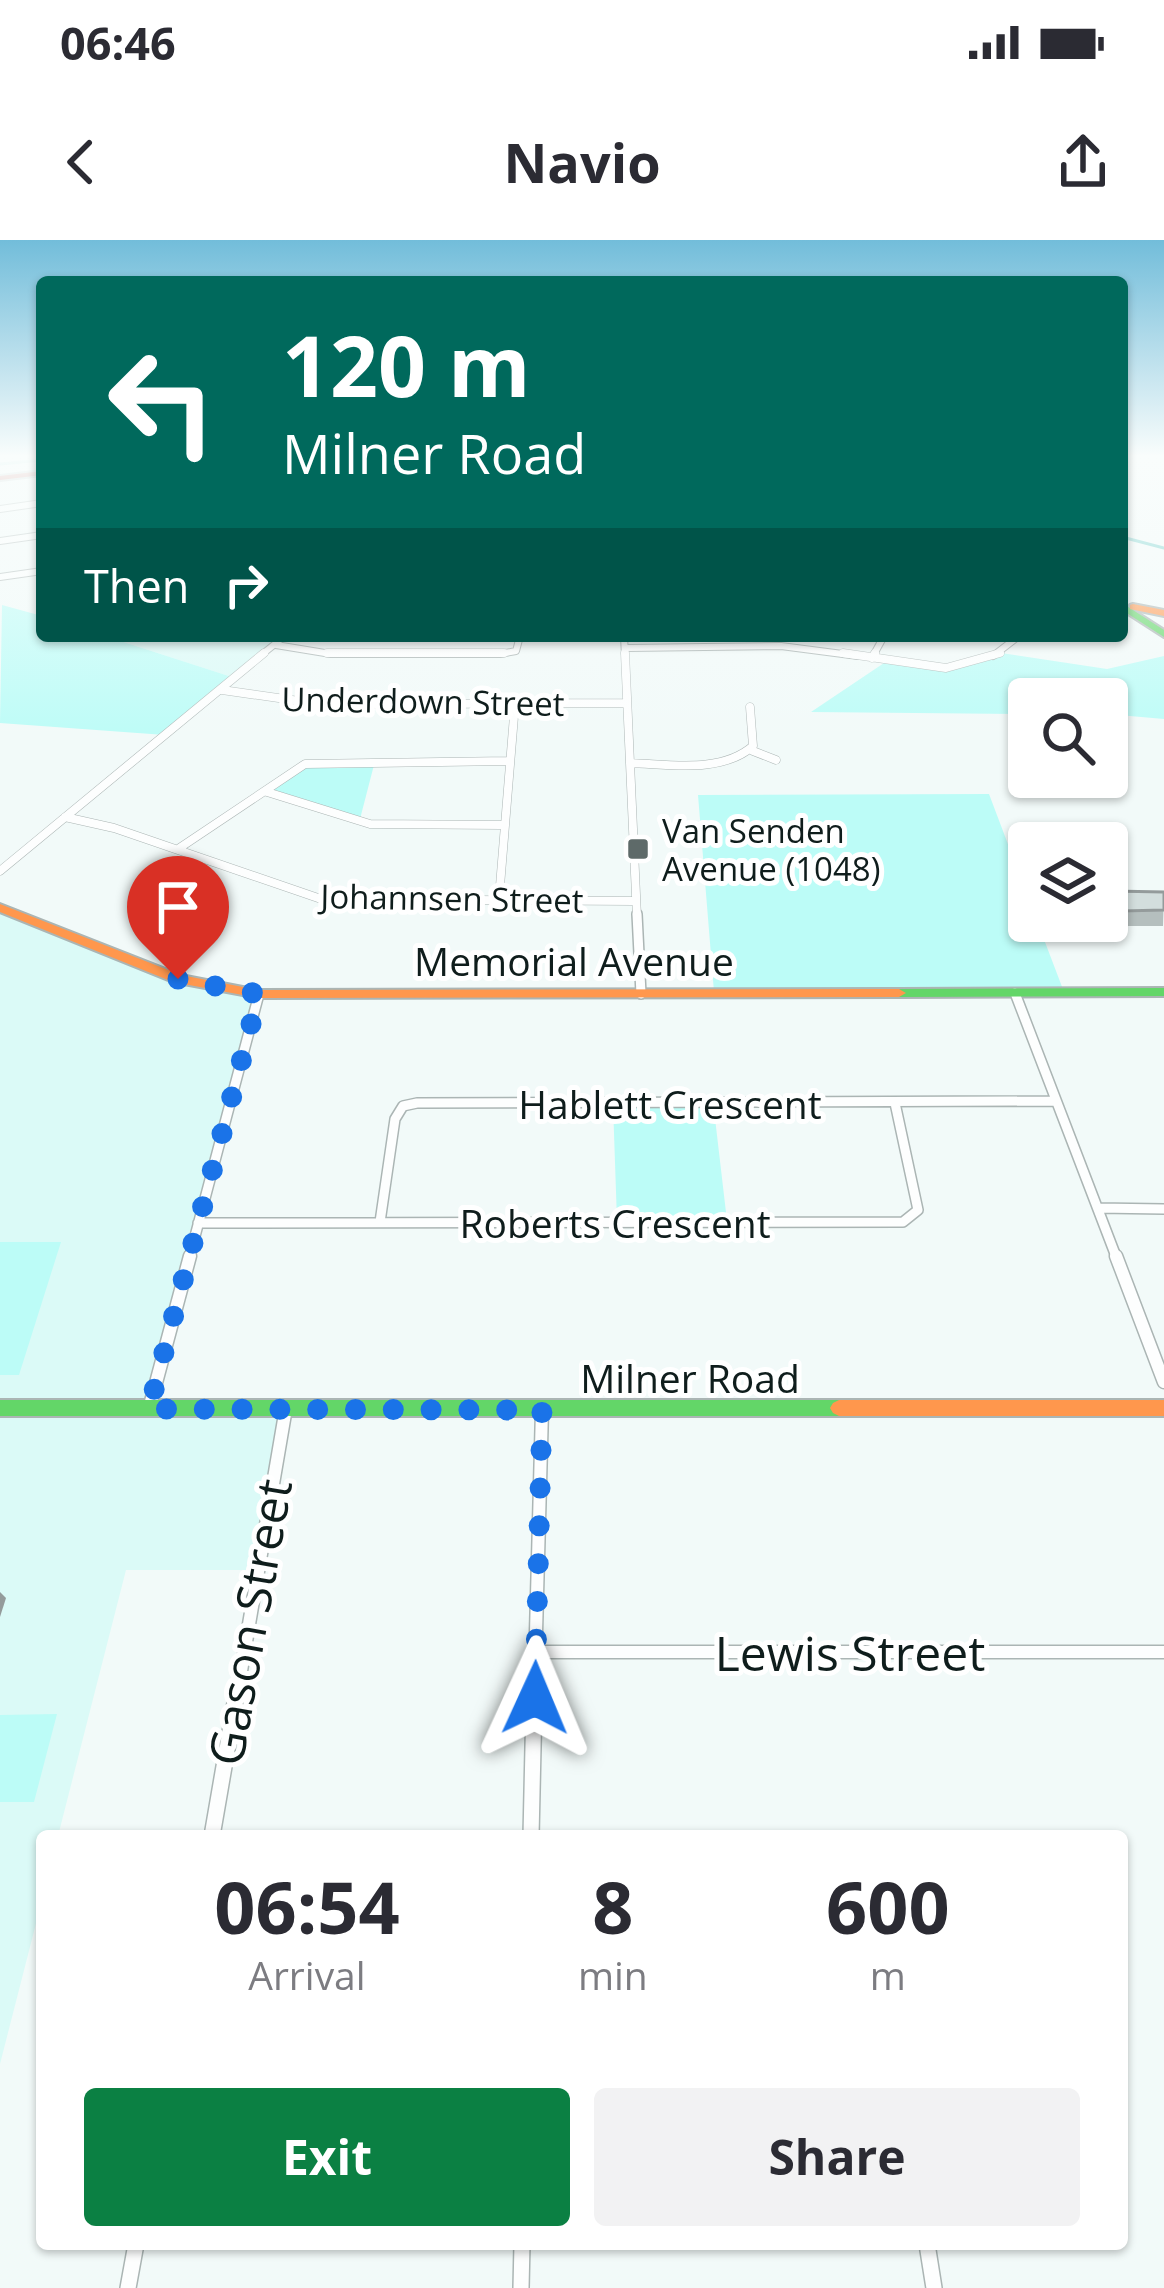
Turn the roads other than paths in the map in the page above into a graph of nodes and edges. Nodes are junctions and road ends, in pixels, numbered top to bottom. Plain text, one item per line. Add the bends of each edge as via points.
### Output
1 (36, 572) edge
2 (0, 577) edge
3 (1128, 608) edge
4 (1160, 621) edge
5 (279, 642) edge
6 (417, 642) edge
7 (520, 642) edge
8 (624, 642) edge
9 (737, 642) edge
10 (881, 642) edge
11 (1013, 642) edge
12 (276, 645) junction
13 (738, 647) junction
14 (625, 648) junction
15 (414, 654) junction
16 (872, 658) junction
17 (222, 690) junction
18 (626, 703) junction
19 (515, 704) junction
20 (750, 707) dead end
21 (753, 751) junction
22 (508, 760) junction
23 (776, 760) dead end
24 (630, 763) junction
25 (266, 792) junction
26 (65, 818) junction
27 (502, 825) junction
28 (178, 849) junction
29 (0, 871) edge
30 (499, 898) junction
31 (635, 901) junction
32 (0, 908) edge
33 (1016, 992) junction
34 (1164, 992) edge
35 (259, 994) junction
36 (641, 994) junction
37 (1057, 1101) junction
38 (895, 1103) junction
39 (1099, 1208) junction
40 (1164, 1209) edge
41 (380, 1222) junction
42 (197, 1223) junction
43 (1164, 1382) edge
44 (0, 1408) edge
45 (286, 1408) junction
46 (1164, 1408) edge
47 (149, 1409) junction
48 (542, 1410) junction
49 (536, 1652) junction
50 (1164, 1652) edge
51 (213, 1830) edge
52 (531, 1830) edge
53 (135, 2250) edge
54 (522, 2250) edge
55 (928, 2250) edge
56 (128, 2288) edge
57 (521, 2288) edge
58 (934, 2288) edge

1 - 2 street
3 - 4 street
5 - 12 street
6 - 15 street
7 - 15 street via 510,653
8 - 14 street
9 - 13 street
10 - 16 street
11 - 16 street via 975,662
12 - 15 street
12 - 17 street
13 - 14 street
13 - 16 street
14 - 18 street
17 - 19 street, Underdown Street via 290,703
17 - 26 street
18 - 19 street, Underdown Street
18 - 24 street
19 - 22 street
20 - 21 street
21 - 23 street
21 - 24 street
22 - 25 street via 314,762
22 - 27 street
24 - 31 street
25 - 27 street via 370,824
25 - 28 street
26 - 28 street, Johannsen Street
26 - 29 street
27 - 30 street
28 - 30 street, Johannsen Street via 307,897
30 - 31 street, Johannsen Street
31 - 36 street
32 - 35 street, Memorial Avenue via 178,979
33 - 34 street, Memorial Avenue
33 - 36 street, Memorial Avenue
33 - 37 street
35 - 36 street, Memorial Avenue
35 - 42 street
37 - 38 street, Hablett Crescent
37 - 39 street
38 - 41 street, Hablett Crescent via 403,1106
38 - 41 street, Roberts Crescent via 918,1210 903,1222
39 - 40 street
39 - 43 street
41 - 42 street, Roberts Crescent
42 - 47 street
44 - 47 street, Milner Road
45 - 47 street, Milner Road
45 - 48 street, Milner Road
45 - 51 street, Gason Street
46 - 48 street, Milner Road
48 - 49 street
49 - 50 street, Lewis Street
49 - 52 street
53 - 56 street
54 - 57 street
55 - 58 street

